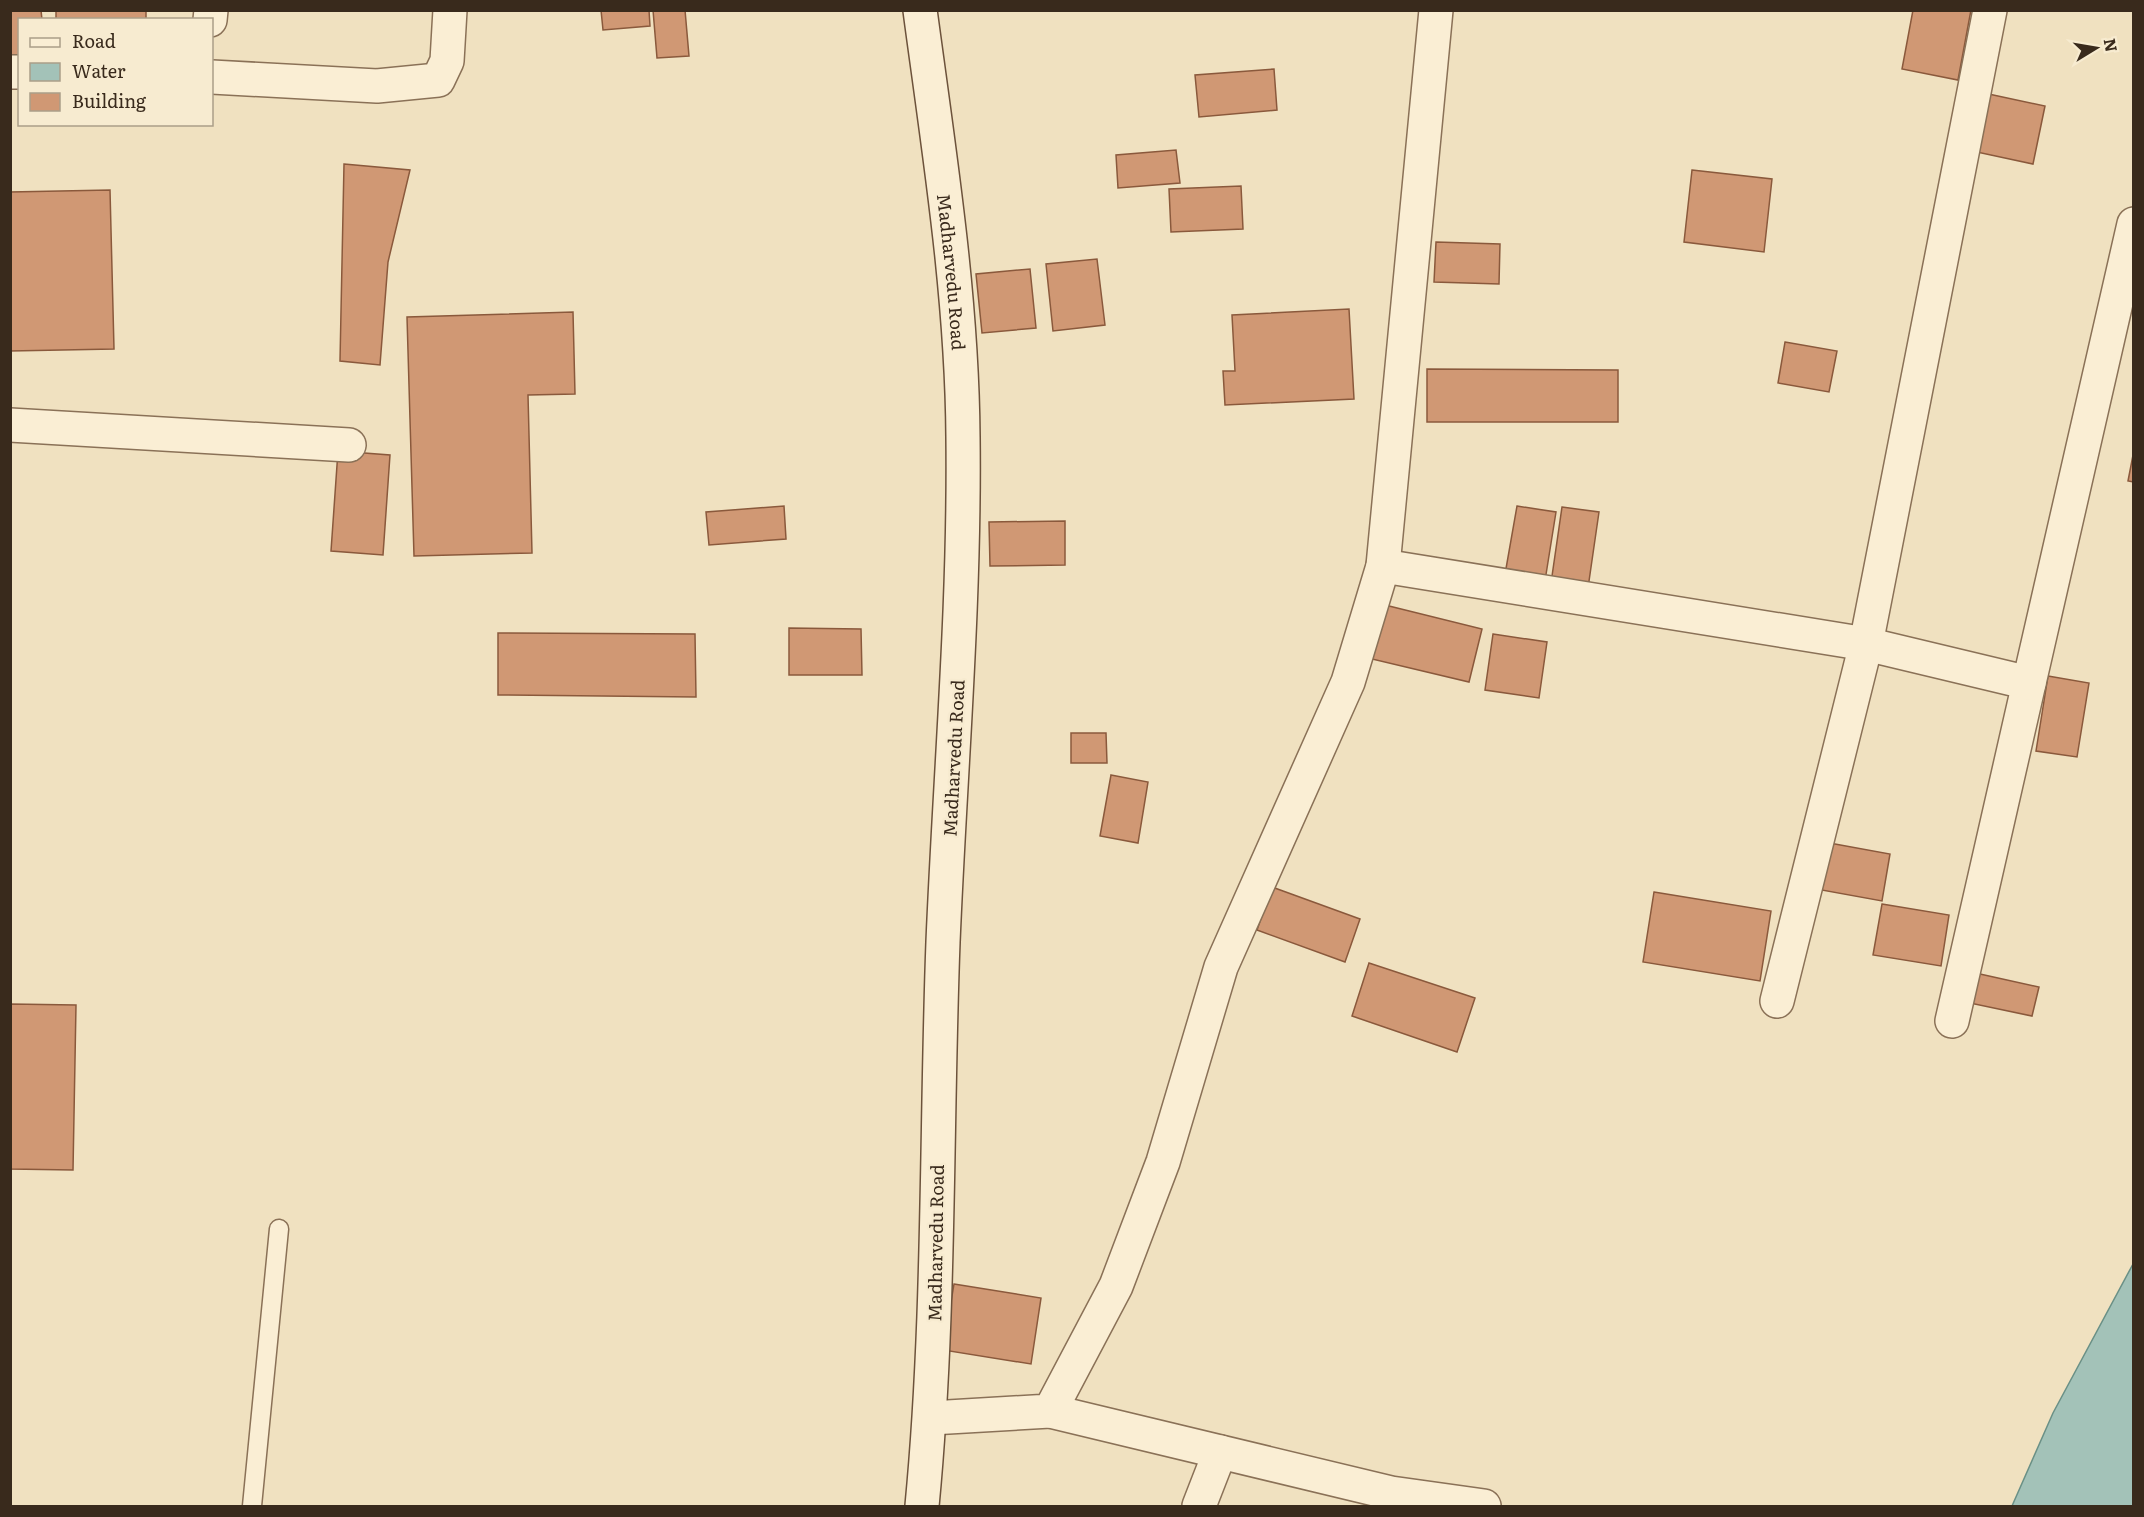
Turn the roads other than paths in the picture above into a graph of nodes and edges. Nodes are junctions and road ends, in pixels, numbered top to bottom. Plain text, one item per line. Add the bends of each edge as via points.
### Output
1 (450, 10) edge
2 (920, 10) edge
3 (1436, 10) edge
4 (1990, 10) edge
5 (213, 77) edge
6 (2133, 224) edge
7 (10, 425) edge
8 (349, 445) dead end
9 (1383, 566) junction
10 (1866, 644) junction
11 (2029, 683) junction
12 (1777, 1001) dead end
13 (1952, 1021) dead end
14 (279, 1229) dead end
15 (1050, 1412) junction
16 (931, 1418) junction
17 (1220, 1452) junction
18 (252, 1506) edge
19 (922, 1506) edge
20 (1199, 1506) edge
21 (1484, 1506) edge

1 - 5 street via 447,61 438,80 377,86
2 - 16 street, Madharvedu Road via 956,291 963,437 957,680 943,941
3 - 9 street
4 - 10 street
6 - 11 street
7 - 8 street
9 - 10 street
9 - 15 street via 1348,682 1221,967 1163,1162 1116,1286
10 - 11 street
10 - 12 street
11 - 13 street
14 - 18 lane
15 - 16 street
15 - 17 street
16 - 19 street, Madharvedu Road
17 - 20 street
17 - 21 street via 1391,1493

